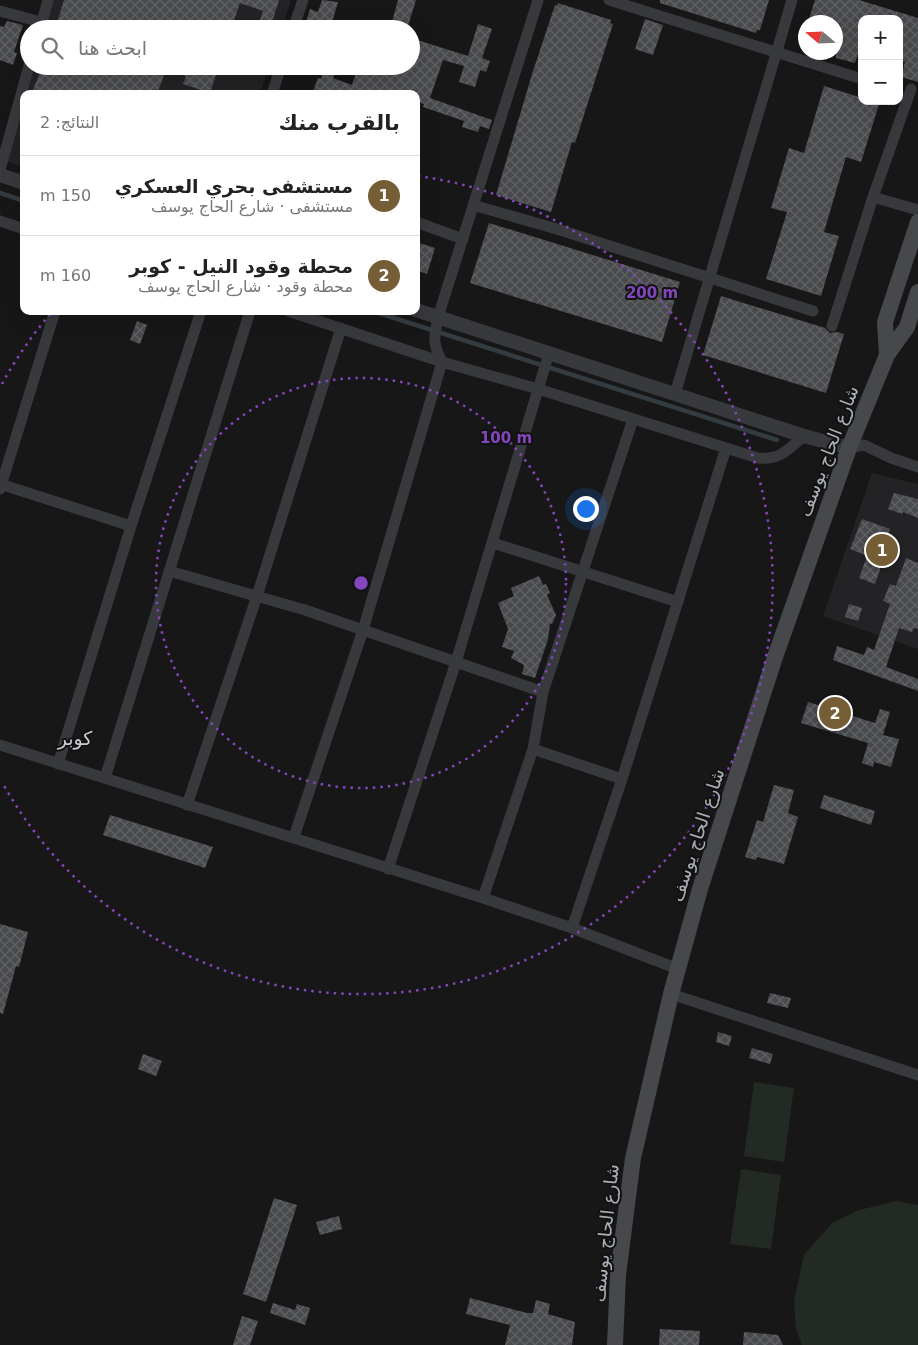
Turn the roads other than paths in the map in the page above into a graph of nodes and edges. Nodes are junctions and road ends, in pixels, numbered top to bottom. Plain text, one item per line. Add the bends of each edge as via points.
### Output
1 (48, 0) edge
2 (303, 0) edge
3 (538, 0) edge
4 (609, 0) edge
5 (792, 0) edge
6 (0, 11) edge
7 (24, 20) edge
8 (42, 20) edge
9 (296, 20) edge
10 (776, 53) junction
11 (26, 75) edge
12 (278, 75) edge
13 (858, 78) edge
14 (911, 89) dead end
15 (22, 90) edge
16 (273, 90) edge
17 (20, 98) edge
18 (0, 170) edge
19 (0, 175) edge
20 (20, 182) edge
21 (873, 197) junction
22 (473, 205) junction
23 (918, 210) edge
24 (0, 221) edge
25 (918, 222) edge
26 (420, 223) edge
27 (20, 228) edge
28 (463, 239) junction
29 (710, 279) junction
30 (918, 292) edge
31 (813, 311) dead end
32 (420, 312) edge
33 (54, 315) edge
34 (201, 315) edge
35 (249, 315) edge
36 (301, 315) edge
37 (437, 321) junction
38 (832, 326) dead end
39 (342, 328) junction
40 (887, 355) junction
41 (548, 356) junction
42 (442, 362) junction
43 (538, 389) junction
44 (675, 394) junction
45 (633, 419) junction
46 (804, 436) junction
47 (726, 448) junction
48 (849, 448) junction
49 (918, 467) edge
50 (0, 485) edge
51 (132, 526) junction
52 (493, 543) junction
53 (169, 571) junction
54 (583, 571) junction
55 (257, 596) junction
56 (678, 602) junction
57 (363, 630) junction
58 (456, 662) junction
59 (543, 692) junction
60 (0, 745) edge
61 (533, 749) junction
62 (58, 764) junction
63 (105, 778) junction
64 (622, 779) junction
65 (187, 805) junction
66 (294, 837) junction
67 (388, 869) junction
68 (483, 898) junction
69 (572, 928) junction
70 (678, 969) junction
71 (671, 994) junction
72 (918, 1075) edge
73 (616, 1345) edge

1 - 8 street
2 - 9 street
3 - 22 street
4 - 10 street
5 - 10 street
6 - 7 street
10 - 13 street
10 - 29 street
11 - 15 street
12 - 16 street
14 - 21 street
17 - 18 street
19 - 20 street
21 - 23 street
21 - 38 street
22 - 28 street
22 - 29 street
24 - 27 street
25 - 40 main road, شارع الحاج يوسف via 886,322
26 - 28 street
28 - 37 street
29 - 31 street
29 - 44 street
30 - 40 main road, شارع الحاج يوسف via 907,326
32 - 37 street
33 - 50 street
34 - 51 street
35 - 53 street
36 - 39 street
37 - 41 street
37 - 42 street via 435,347
39 - 42 street
39 - 55 street
40 - 48 main road, شارع الحاج يوسف
41 - 43 street
41 - 44 street
42 - 43 street
42 - 57 street
43 - 45 street
43 - 52 street
44 - 46 street
45 - 47 street
45 - 54 street
46 - 47 street via 784,453 770,459
46 - 48 street
47 - 56 street
48 - 49 street via 864,445
48 - 70 main road, شارع الحاج يوسف via 775,657 700,889
50 - 51 street
51 - 62 street
52 - 54 street
52 - 58 street
53 - 55 street
53 - 63 street
54 - 56 street
54 - 59 street
55 - 57 street
55 - 65 street
56 - 64 street
57 - 58 street
57 - 66 street
58 - 59 street
58 - 67 street
59 - 61 street
60 - 62 street
61 - 64 street
61 - 68 street
62 - 63 street
63 - 65 street
64 - 69 street
65 - 66 street
66 - 67 street
67 - 68 street
68 - 69 street
69 - 70 street
70 - 71 main road, شارع الحاج يوسف
71 - 72 street
71 - 73 main road, شارع الحاج يوسف via 633,1158 618,1275

